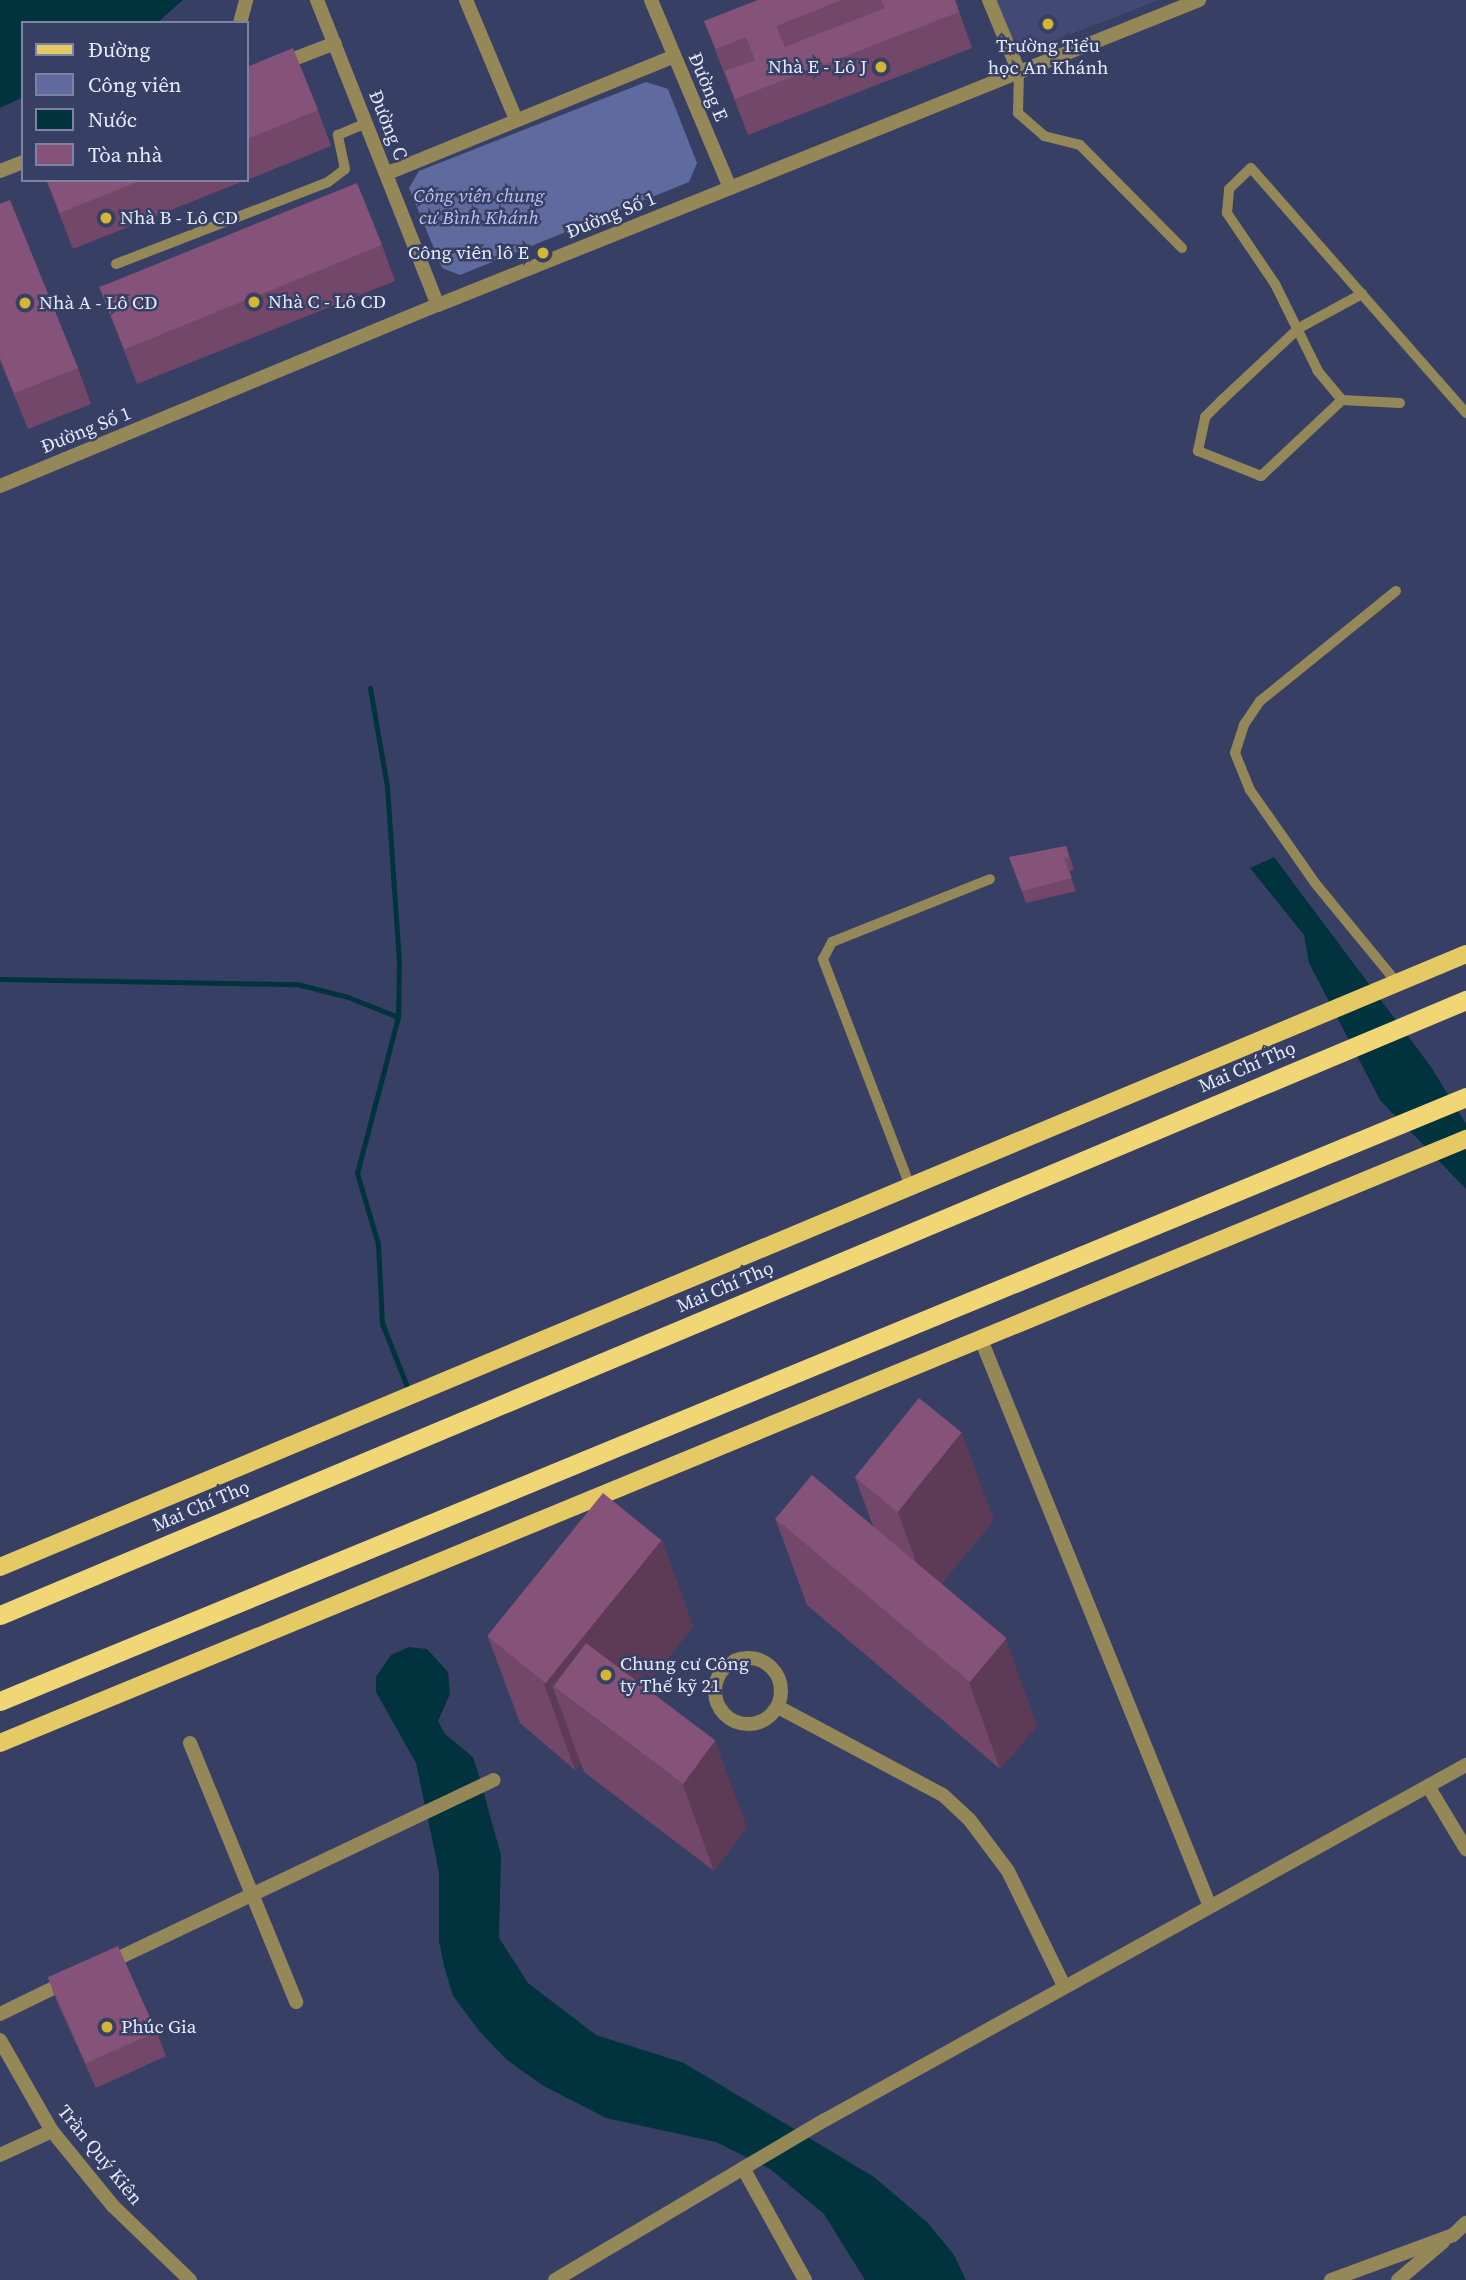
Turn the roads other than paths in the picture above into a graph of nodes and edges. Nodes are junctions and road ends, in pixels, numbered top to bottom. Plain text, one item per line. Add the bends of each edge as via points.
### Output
1 (246, 0) edge
2 (317, 0) edge
3 (466, 0) edge
4 (651, 0) edge
5 (989, 0) edge
6 (1199, 0) edge
7 (241, 21) edge
8 (335, 43) junction
9 (674, 56) junction
10 (1018, 72) junction
11 (248, 77) edge
12 (515, 117) junction
13 (366, 122) junction
14 (21, 163) edge
15 (0, 171) edge
16 (388, 173) junction
17 (730, 188) junction
18 (1182, 248) dead end
19 (116, 264) dead end
20 (1362, 294) junction
21 (438, 304) junction
22 (1299, 328) junction
23 (1342, 400) junction
24 (1400, 403) dead end
25 (1465, 408) edge
26 (0, 486) edge
27 (1396, 591) dead end
28 (990, 878) dead end
29 (1466, 954) edge
30 (1397, 983) junction
31 (1466, 1000) edge
32 (1466, 1097) edge
33 (1466, 1139) edge
34 (911, 1186) junction
35 (982, 1342) junction
36 (0, 1567) edge
37 (0, 1615) edge
38 (0, 1701) edge
39 (778, 1707) junction
40 (0, 1743) edge
41 (190, 1744) dead end
42 (1466, 1765) edge
43 (494, 1780) dead end
44 (1428, 1786) junction
45 (1466, 1849) edge
46 (249, 1895) junction
47 (1209, 1904) junction
48 (1064, 1986) junction
49 (296, 2001) dead end
50 (0, 2014) edge
51 (0, 2040) edge
52 (52, 2131) junction
53 (0, 2155) edge
54 (748, 2165) junction
55 (1466, 2223) edge
56 (1452, 2235) junction
57 (190, 2280) edge
58 (555, 2280) edge
59 (805, 2280) edge
60 (1331, 2280) edge
61 (1398, 2280) edge

1 - 7 street
2 - 8 street, Đường C
3 - 12 street
4 - 9 street, Đường E
5 - 10 street
6 - 10 street, Đường Số 1
8 - 11 street
8 - 13 street, Đường C
9 - 12 street
9 - 17 street, Đường E
10 - 17 street, Đường Số 1
10 - 18 lane via 1018,113 1044,136 1080,145
12 - 16 street
13 - 16 street, Đường C
13 - 19 lane via 338,135 345,169 328,182
14 - 15 street
16 - 21 street, Đường C
17 - 21 street, Đường Số 1
20 - 22 lane
20 - 22 lane via 1251,168 1229,190 1227,213
20 - 25 lane
21 - 26 street, Đường Số 1
22 - 23 lane via 1318,371
22 - 23 lane via 1205,417 1198,450 1261,476
23 - 24 lane
27 - 30 lane via 1260,701 1244,724 1235,753 1250,790 1308,873
28 - 34 lane via 832,942 823,959
29 - 30 main road, Mai Chí Thọ
30 - 34 main road, Mai Chí Thọ
31 - 37 highway, Mai Chí Thọ
32 - 38 highway
33 - 35 main road
34 - 36 main road, Mai Chí Thọ
35 - 40 main road
35 - 47 street
39 - 39 street via 781,1683 766,1663 743,1658 722,1671 715,1694 718,1706 736,1723 760,1723
39 - 48 street via 943,1795 969,1819 1008,1871
41 - 46 street
42 - 44 street
43 - 46 street
44 - 45 street
44 - 47 street
46 - 49 street
46 - 50 street
47 - 48 street
48 - 54 street
51 - 52 street, Trần Quý Kiên
52 - 53 street
52 - 57 street, Trần Quý Kiên via 113,2206
54 - 58 street
54 - 59 street
55 - 56 street
56 - 60 street
56 - 61 street

